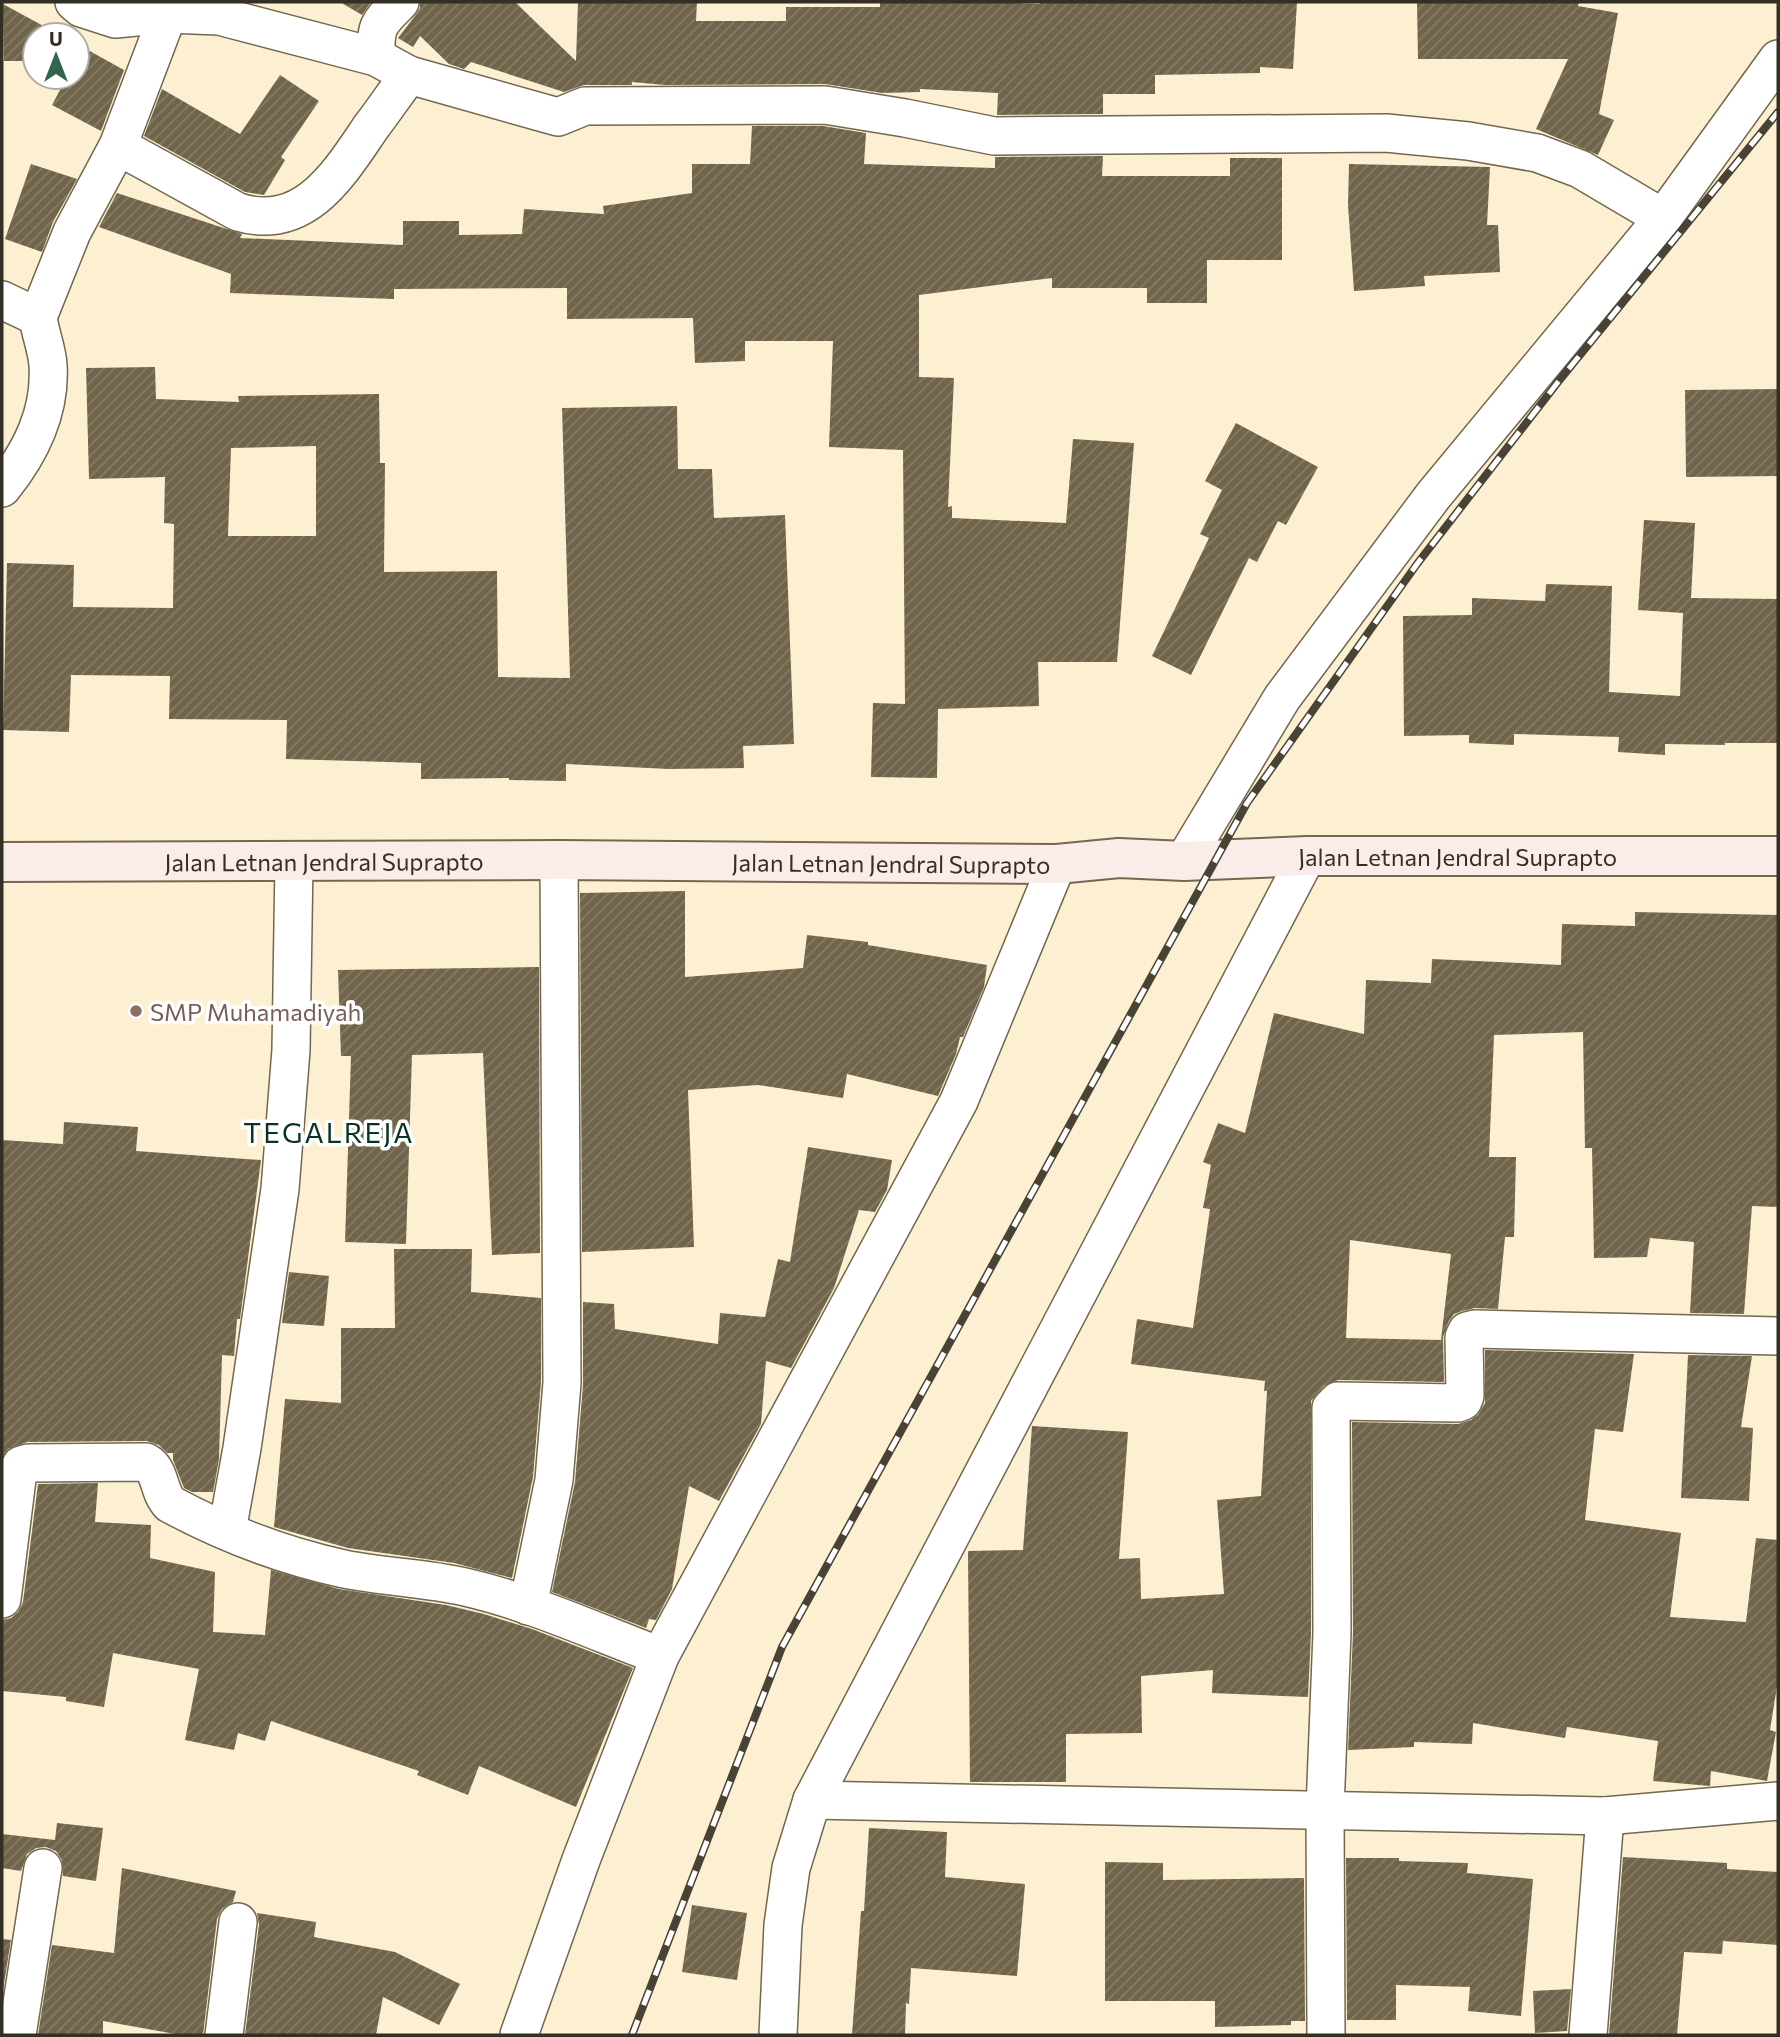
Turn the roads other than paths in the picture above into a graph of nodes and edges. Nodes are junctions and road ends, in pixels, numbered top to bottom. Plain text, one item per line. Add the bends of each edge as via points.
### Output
1 (74, 2) edge
2 (400, 2) edge
3 (168, 14) junction
4 (376, 57) junction
5 (1778, 59) edge
6 (409, 75) junction
7 (118, 146) junction
8 (1662, 218) junction
9 (2, 300) edge
10 (38, 322) junction
11 (2, 488) edge
12 (1307, 856) junction
13 (1778, 856) edge
14 (559, 860) junction
15 (294, 861) junction
16 (1184, 861) junction
17 (2, 862) edge
18 (1057, 864) junction
19 (1778, 1336) edge
20 (227, 1531) junction
21 (2, 1599) edge
22 (528, 1606) junction
23 (660, 1656) junction
24 (813, 1800) junction
25 (1778, 1801) edge
26 (1325, 1809) junction
27 (1605, 1816) junction
28 (43, 1868) dead end
29 (239, 1922) dead end
30 (17, 2035) edge
31 (224, 2035) edge
32 (519, 2035) edge
33 (778, 2035) edge
34 (1326, 2035) edge
35 (1588, 2035) edge

1 - 3 street via 116,19
2 - 4 street via 379,23
3 - 4 street via 219,16
3 - 7 street
4 - 6 street
5 - 8 street
6 - 7 street via 320,195 277,216 257,218 239,212
6 - 8 street via 558,117 584,106 825,105 994,136 1373,133 1468,141 1537,153 1580,169
7 - 10 street via 72,232
8 - 16 street via 1433,496 1282,698
9 - 10 street
10 - 11 street via 48,362 48,398 37,432
12 - 13 main road, Jalan Letnan Jendral Suprapto
12 - 16 main road, Jalan Letnan Jendral Suprapto
12 - 24 street
14 - 15 main road, Jalan Letnan Jendral Suprapto
14 - 18 main road, Jalan Letnan Jendral Suprapto
14 - 22 street via 562,1383 555,1480
15 - 17 main road, Jalan Letnan Jendral Suprapto
15 - 20 street via 291,1050 281,1189
16 - 18 main road, Jalan Letnan Jendral Suprapto via 1119,858
18 - 23 street via 959,1101
19 - 26 street via 1475,1329 1464,1337 1463,1401 1333,1404 1332,1633
20 - 21 street via 170,1504 163,1497 155,1469 146,1462 21,1465
20 - 22 street via 344,1569 465,1587
22 - 23 street
23 - 32 street
24 - 26 street
24 - 33 street via 792,1868 785,1914
25 - 27 street
26 - 27 street
26 - 34 street
27 - 35 street
28 - 30 street
29 - 31 street

